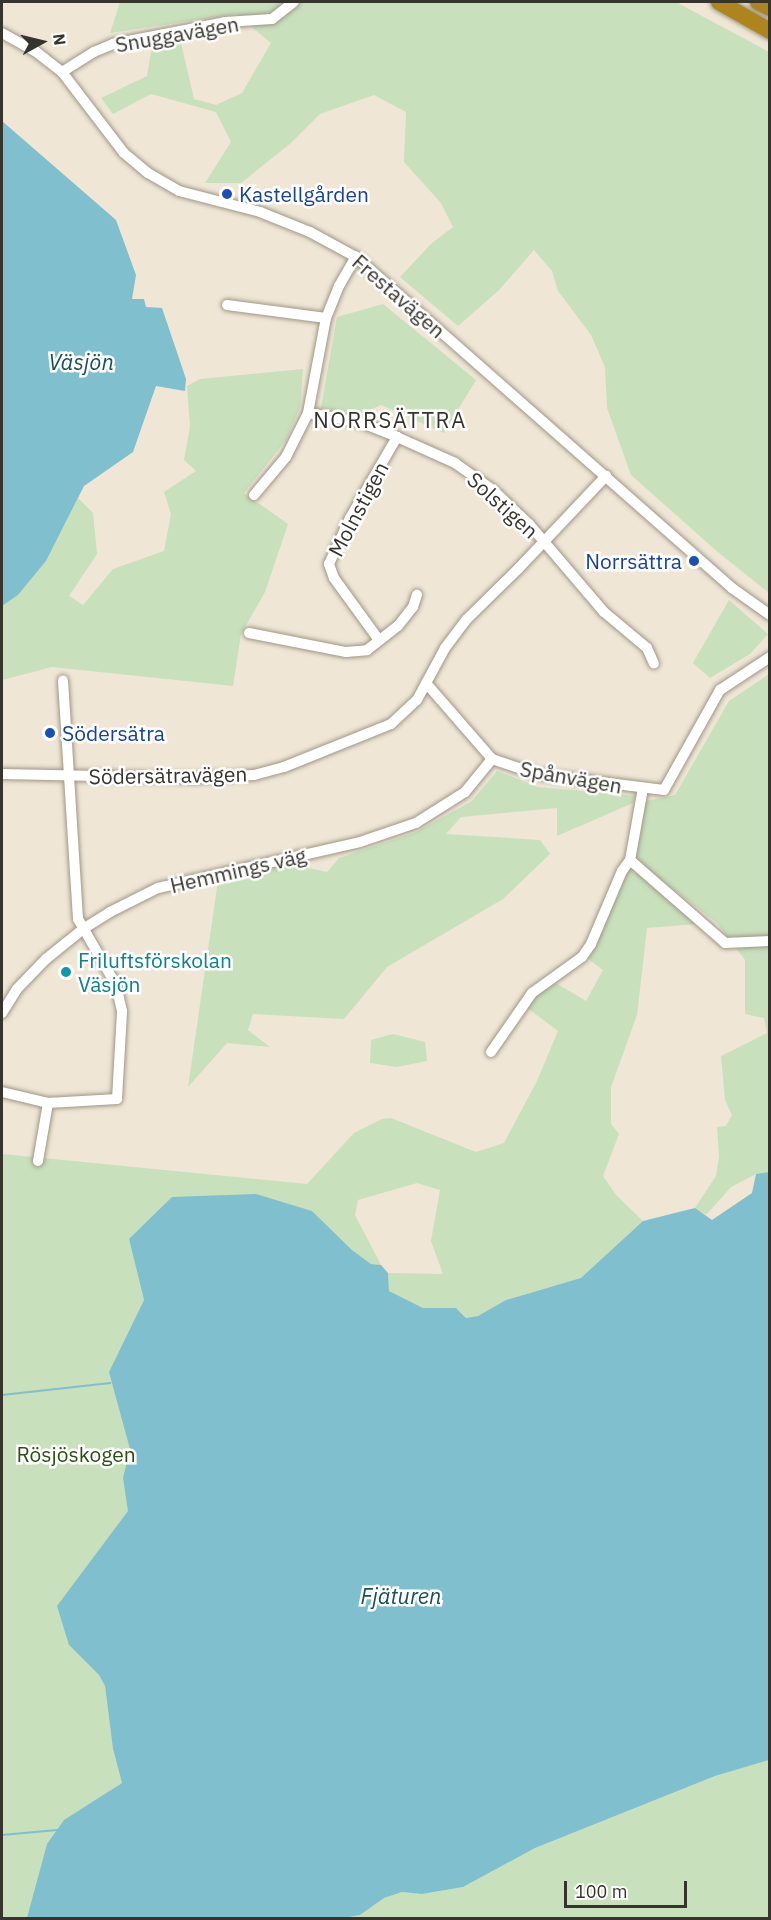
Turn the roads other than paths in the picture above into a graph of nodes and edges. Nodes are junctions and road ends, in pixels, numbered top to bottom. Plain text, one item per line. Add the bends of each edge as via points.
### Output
1 (294, 2) edge
2 (719, 2) edge
3 (758, 2) edge
4 (770, 8) edge
5 (770, 31) edge
6 (2, 33) edge
7 (62, 72) junction
8 (356, 257) junction
9 (227, 305) dead end
10 (326, 318) junction
11 (308, 413) junction
12 (398, 437) junction
13 (606, 476) junction
14 (254, 495) dead end
15 (543, 542) junction
16 (417, 595) dead end
17 (770, 615) edge
18 (249, 633) dead end
19 (379, 640) junction
20 (770, 657) edge
21 (654, 664) dead end
22 (63, 680) dead end
23 (426, 683) junction
24 (492, 759) junction
25 (2, 774) edge
26 (69, 776) junction
27 (643, 788) junction
28 (630, 860) junction
29 (83, 929) junction
30 (770, 941) edge
31 (2, 1013) edge
32 (491, 1052) dead end
33 (2, 1092) edge
34 (48, 1102) junction
35 (38, 1161) dead end

1 - 7 street, Snuggavägen via 272,19 225,22 113,44
2 - 5 highway
3 - 4 highway
6 - 7 street, Frestavägen
7 - 8 street, Frestavägen via 124,153 148,173 179,191 260,212 310,232
8 - 10 street
8 - 13 street, Frestavägen
9 - 10 street
10 - 11 street
11 - 12 street, Solstigen via 360,422
11 - 14 street via 286,457
12 - 15 street, Solstigen via 455,463 493,490 530,524
12 - 19 street, Molnstigen via 350,518 329,564 334,578
13 - 15 street, Södersätravägen
13 - 17 street, Frestavägen via 732,588
15 - 21 street, Solstigen via 604,612 647,648
15 - 23 street, Södersätravägen via 467,620 445,648
16 - 19 street via 398,626
18 - 19 street via 346,652 367,650
20 - 27 street via 720,690 664,790
22 - 26 street
23 - 24 street, Spånvägen
23 - 26 street, Södersätravägen via 417,700 391,724 254,775
24 - 27 street, Spånvägen via 536,774
24 - 29 street, Hemmings väg via 465,792 416,823 360,842 158,888
25 - 26 street, Södersätravägen
26 - 29 street via 75,889
27 - 28 street
28 - 30 street via 726,943
28 - 32 street via 582,957 532,993
29 - 31 street, Hemmings väg via 17,989
29 - 34 street via 116,985 122,1011 117,1099
33 - 34 street
34 - 35 street

